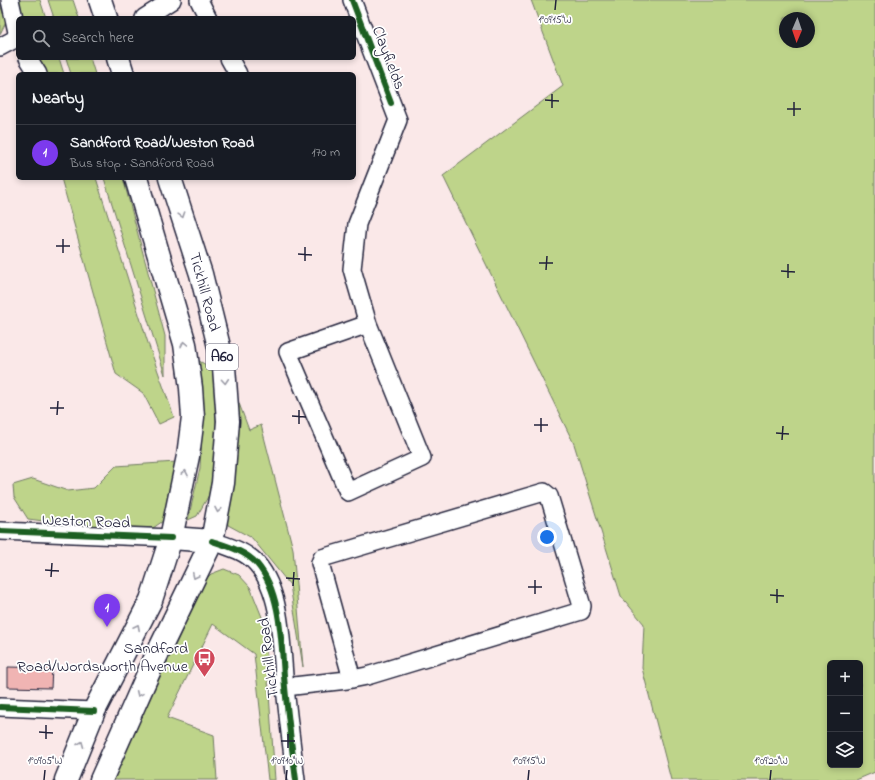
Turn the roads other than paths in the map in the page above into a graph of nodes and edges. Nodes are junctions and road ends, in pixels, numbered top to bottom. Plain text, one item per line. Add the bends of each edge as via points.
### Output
1 (10, 0) edge
2 (100, 0) edge
3 (172, 0) edge
4 (199, 0) edge
5 (352, 0) edge
6 (105, 16) edge
7 (147, 16) edge
8 (207, 16) edge
9 (16, 27) edge
10 (16, 41) edge
11 (0, 47) edge
12 (29, 60) edge
13 (119, 60) edge
14 (230, 60) edge
15 (37, 72) edge
16 (122, 72) edge
17 (237, 72) edge
18 (137, 180) edge
19 (171, 180) edge
20 (368, 324) junction
21 (0, 531) edge
22 (171, 538) junction
23 (212, 541) junction
24 (352, 679) junction
25 (285, 687) junction
26 (0, 707) edge
27 (94, 711) junction
28 (66, 780) edge
29 (101, 780) edge
30 (296, 780) edge

1 - 9 street
2 - 6 main road
3 - 7 street
4 - 8 street
5 - 20 street, Clayfields via 398,120 357,224 352,269
10 - 11 street
12 - 15 street
13 - 16 main road
14 - 17 street
22 -> 18 main road, Tickhill Road / A60 via 188,456 193,417 191,388 185,344
19 -> 23 main road, Tickhill Road / A60 via 201,274 224,367 228,421 224,483
20 - 20 street, Clayfields via 422,458 348,492 288,352
21 - 22 street, Weston Road
22 - 23 main road
27 -> 22 main road, A60 via 151,600
23 - 25 street, Tickhill Road via 239,550 257,563 267,580 274,599 280,633
23 -> 29 main road, A60 via 152,665
24 - 24 street via 581,611 582,606 549,496 544,492 322,558 320,563
24 - 25 street
25 - 30 street, Tickhill Road
26 - 27 street
28 -> 27 main road, A60

